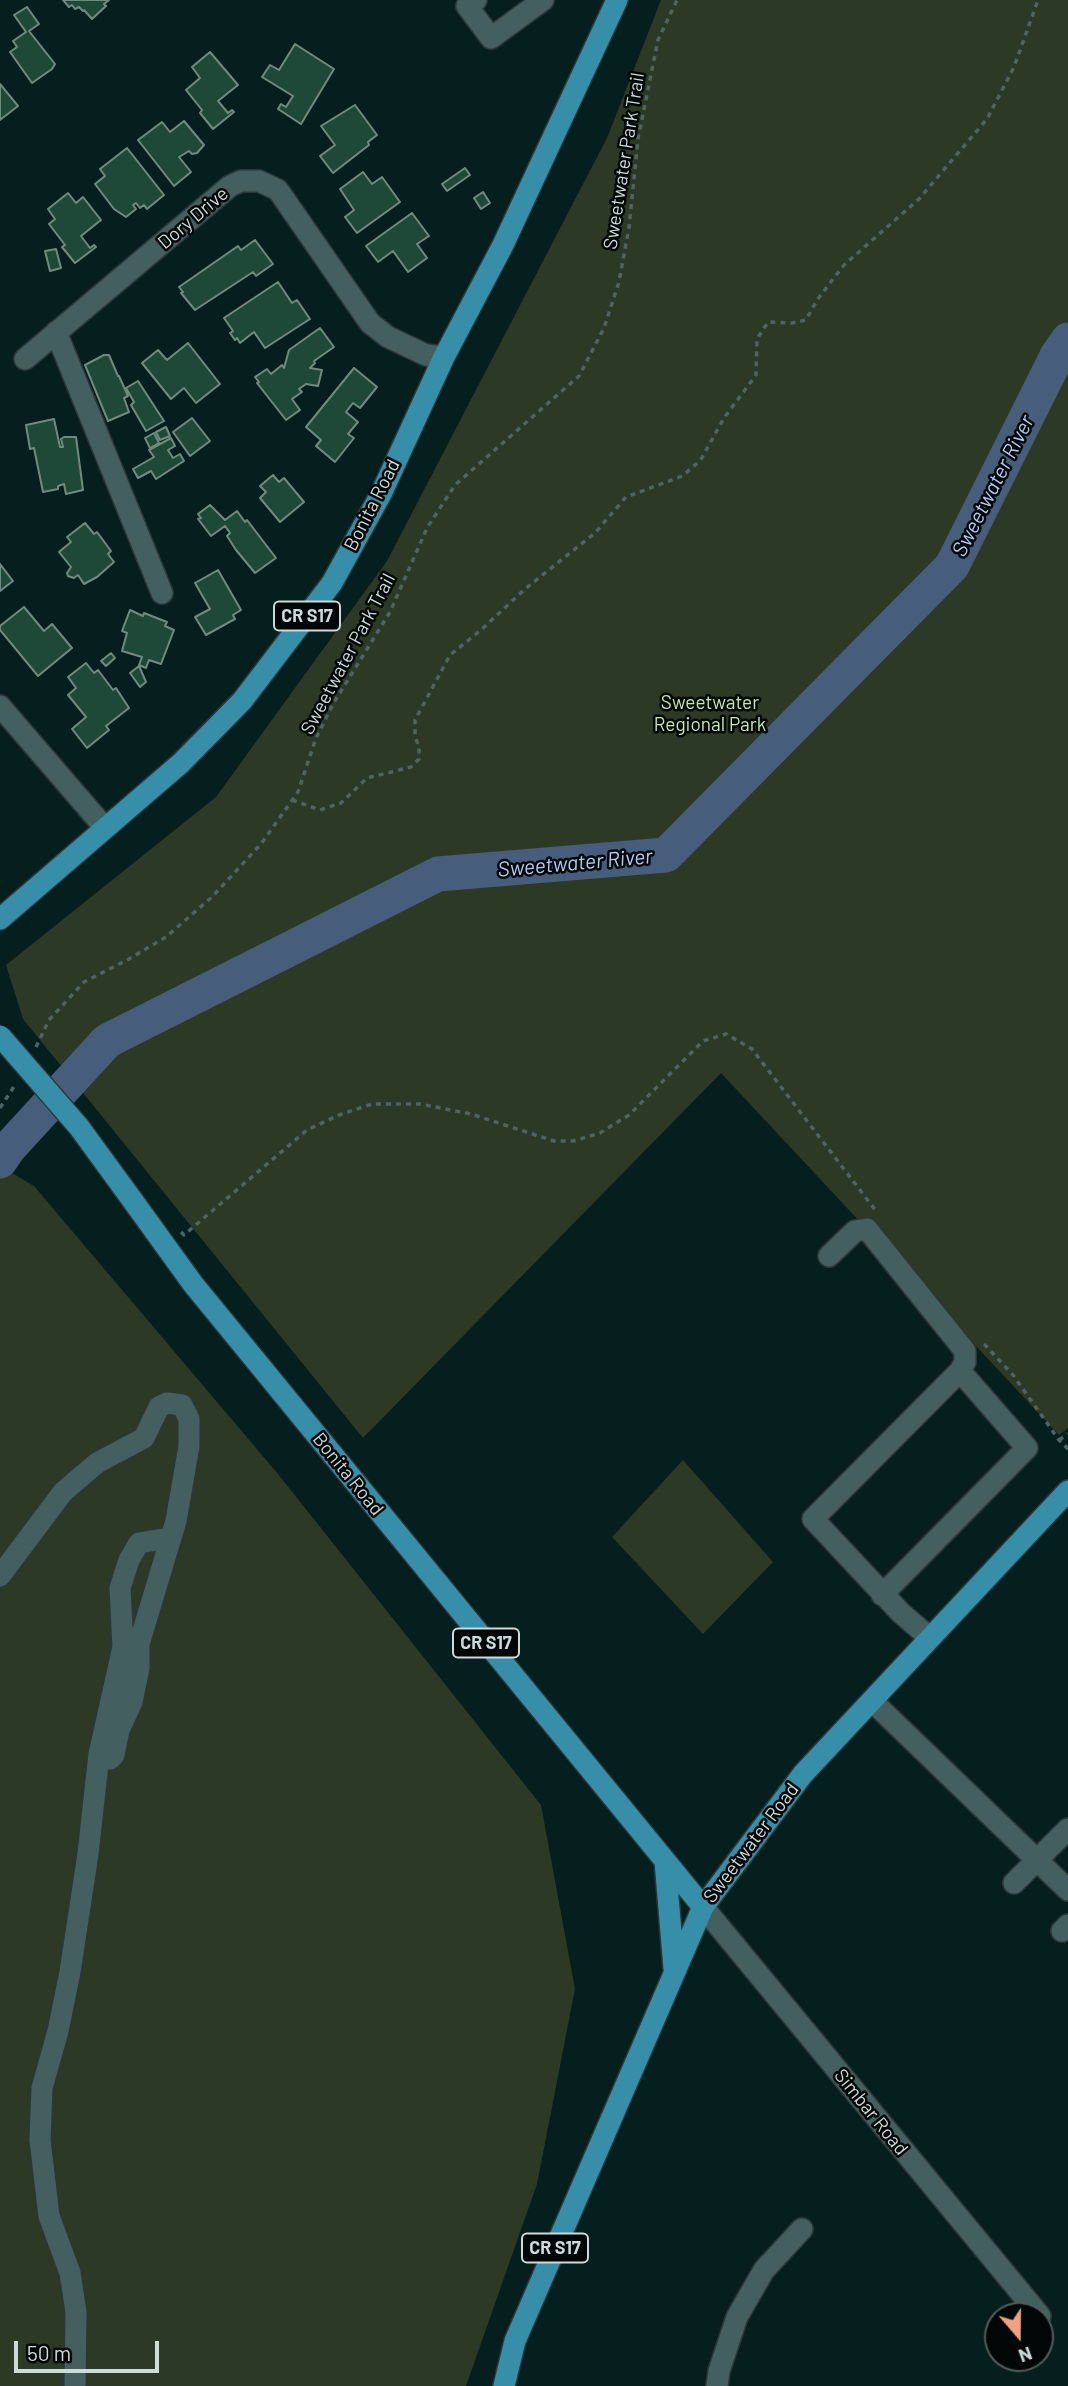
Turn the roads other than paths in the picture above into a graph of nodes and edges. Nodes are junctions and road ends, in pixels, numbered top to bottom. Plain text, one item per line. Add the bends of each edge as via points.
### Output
1 (476, 0) edge
2 (543, 0) edge
3 (617, 0) edge
4 (56, 332) junction
5 (444, 358) junction
6 (25, 359) dead end
7 (162, 593) dead end
8 (0, 706) edge
9 (105, 828) junction
10 (0, 919) edge
11 (0, 1036) edge
12 (829, 1256) dead end
13 (960, 1371) junction
14 (1068, 1491) edge
15 (169, 1538) junction
16 (0, 1576) edge
17 (883, 1595) junction
18 (930, 1638) junction
19 (872, 1700) junction
20 (99, 1754) junction
21 (1068, 1829) edge
22 (1037, 1860) junction
23 (665, 1861) junction
24 (1014, 1883) dead end
25 (1068, 1890) edge
26 (703, 1907) junction
27 (674, 1974) junction
28 (802, 2229) dead end
29 (1028, 2302) edge
30 (75, 2386) edge
31 (504, 2386) edge
32 (717, 2386) edge

1 - 2 street via 467,6 491,38
3 - 5 main road, Bonita Road / CR S17 via 503,245
4 - 5 street, Dory Drive via 230,186 241,180 259,181 278,190 370,323 426,355
4 - 6 street, Dory Drive
4 - 7 street
5 - 9 main road, Bonita Road / CR S17 via 381,494 332,583 242,701 181,763
8 - 9 street
9 - 10 main road, Bonita Road / CR S17
11 - 23 main road, Bonita Road / CR S17, bridge via 79,1127 193,1284
12 - 13 street via 855,1231 867,1229 965,1351
13 - 17 street via 1027,1448
13 - 17 street via 813,1519
14 - 18 main road, Sweetwater Road
15 - 16 street via 189,1446 189,1419 182,1405 175,1403 159,1407 144,1438 97,1463 63,1492
15 - 20 street via 139,1644 132,1702 114,1755 110,1759
15 - 20 street via 139,1543 129,1560 120,1588 123,1647
17 - 18 street
18 - 19 main road, Sweetwater Road
19 - 22 street
19 - 26 main road, Sweetwater Road via 803,1774
20 - 30 street via 70,1972 42,2088 40,2140 49,2216 70,2273 76,2312
21 - 22 street
22 - 24 street
22 - 25 street
23 - 26 main road, Bonita Road / CR S17
23 - 27 main road
26 - 27 main road, Sweetwater Road / CR S17
26 - 29 street, Simbar Road
27 - 31 main road, Sweetwater Road / CR S17 via 515,2341
28 - 32 street via 764,2270 737,2317

